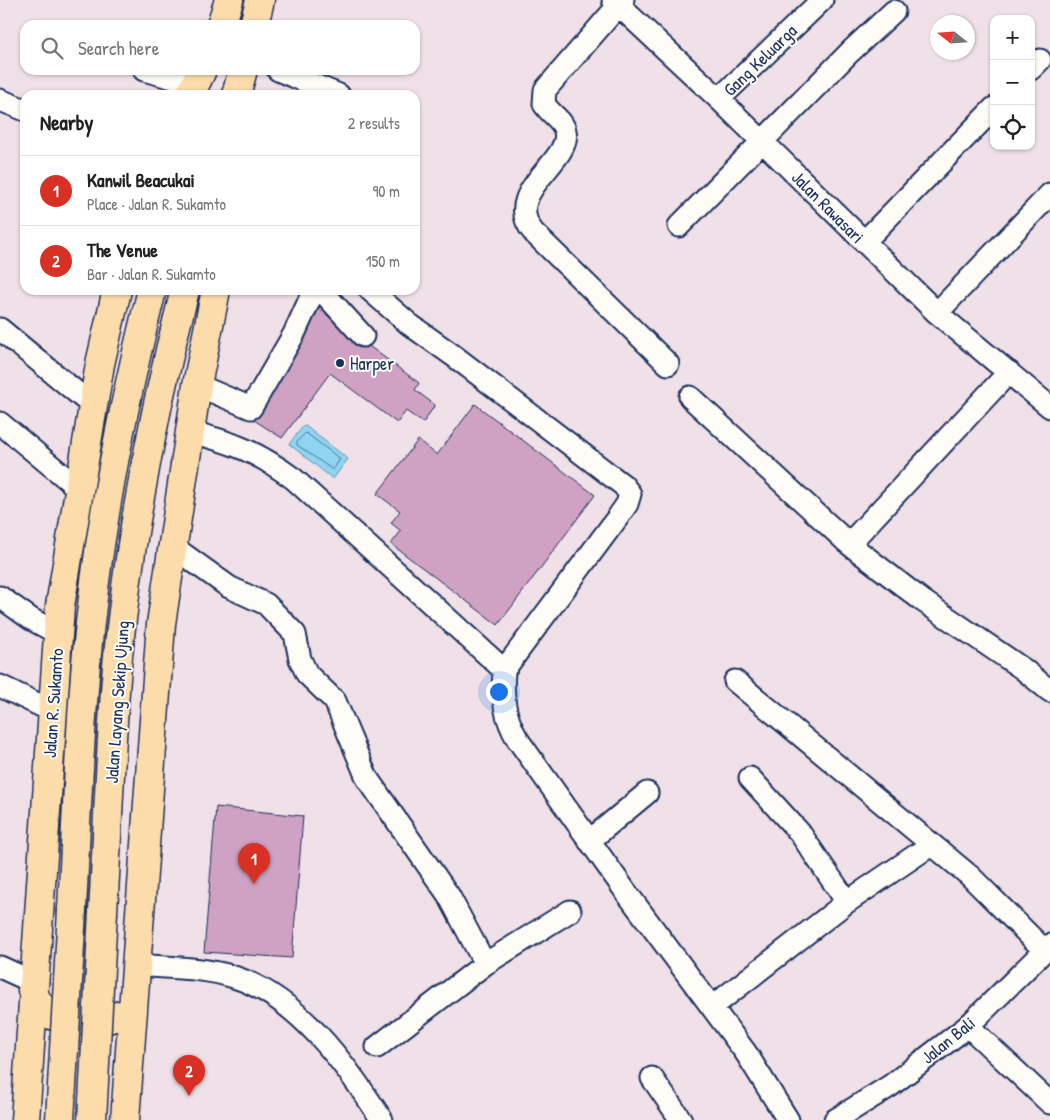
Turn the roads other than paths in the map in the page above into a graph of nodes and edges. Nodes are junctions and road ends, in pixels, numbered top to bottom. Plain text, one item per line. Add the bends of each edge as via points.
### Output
1 (229, 0) edge
2 (260, 0) edge
3 (822, 0) edge
4 (618, 2) edge
5 (894, 11) dead end
6 (223, 20) edge
7 (255, 20) edge
8 (166, 75) edge
9 (242, 75) edge
10 (244, 75) edge
11 (290, 75) edge
12 (200, 83) edge
13 (238, 90) edge
14 (244, 90) edge
15 (327, 90) edge
16 (719, 99) junction
17 (0, 100) edge
18 (20, 108) edge
19 (990, 112) edge
20 (762, 141) junction
21 (1050, 194) edge
22 (679, 226) dead end
23 (864, 242) junction
24 (116, 295) edge
25 (151, 295) edge
26 (184, 295) edge
27 (215, 295) edge
28 (312, 295) edge
29 (326, 295) edge
30 (376, 295) edge
31 (937, 313) junction
32 (0, 329) edge
33 (363, 336) dead end
34 (668, 364) dead end
35 (1009, 372) junction
36 (198, 385) junction
37 (690, 397) dead end
38 (93, 406) junction
39 (1050, 407) edge
40 (0, 423) edge
41 (190, 432) junction
42 (79, 489) junction
43 (849, 544) junction
44 (172, 546) junction
45 (0, 597) edge
46 (58, 633) junction
47 (504, 670) junction
48 (735, 681) dead end
49 (0, 686) edge
50 (1050, 691) edge
51 (52, 711) junction
52 (750, 778) dead end
53 (648, 793) dead end
54 (589, 840) junction
55 (931, 845) junction
56 (847, 902) junction
57 (570, 911) dead end
58 (1047, 948) edge
59 (484, 964) junction
60 (135, 966) junction
61 (0, 967) edge
62 (32, 986) junction
63 (133, 997) junction
64 (712, 1007) junction
65 (968, 1026) junction
66 (377, 1047) dead end
67 (652, 1078) dead end
68 (1050, 1103) edge
69 (25, 1120) edge
70 (60, 1120) edge
71 (92, 1120) edge
72 (125, 1120) edge
73 (382, 1120) edge
74 (680, 1120) edge
75 (788, 1120) edge
76 (835, 1120) edge

1 - 6 highway
2 - 7 highway
3 - 16 street, Gang Keluarga
4 - 16 street, Jalan Rawasari
4 - 34 street via 545,90 544,104 562,124 566,135 528,197 523,211 526,224 534,233
5 - 20 street
8 - 12 street
9 - 13 highway
10 - 14 highway
11 - 15 street
16 - 20 street, Jalan Rawasari
17 - 18 street
19 - 23 street
20 - 22 street
20 - 23 street, Jalan Rawasari
21 - 31 street
23 - 31 street, Jalan Rawasari
24 - 38 highway, Jalan R. Sukamto
25 - 70 highway, Jalan Layang Sekip Ujung, bridge via 130,374 99,554 86,664
26 - 71 highway, Jalan Layang Sekip Ujung, bridge via 161,380 130,559 118,666
27 - 36 highway
28 - 36 street via 294,334 251,408
29 - 33 street
30 - 47 street via 409,324 624,485 630,494 618,517
31 - 35 street, Jalan Rawasari
32 - 38 street
35 - 39 street, Jalan Rawasari
35 - 43 street
36 - 41 highway
37 - 43 street
38 - 42 highway, Jalan R. Sukamto
40 - 42 street
41 - 44 highway
41 - 47 street via 238,446 264,458 294,479
42 - 46 highway, Jalan R. Sukamto
43 - 50 street
44 - 59 street via 228,587 266,604 296,634 300,659 307,674 339,708 367,778 449,896
44 - 60 highway via 161,624
45 - 46 street
46 - 51 highway, Jalan R. Sukamto
47 - 54 street via 503,701 510,726
48 - 55 street
49 - 51 street
51 - 62 highway, Jalan R. Sukamto
52 - 56 street via 800,833
53 - 54 street
54 - 64 street
55 - 56 street
55 - 58 street via 970,876
56 - 64 street
57 - 59 street
58 - 65 street, Jalan Bali
59 - 66 street
60 - 63 highway
60 - 73 street via 202,970 234,977 264,990 319,1036 356,1079
61 - 62 street
62 - 63 highway via 37,1001 50,1014 102,1021 122,1014
62 - 69 highway, Jalan R. Sukamto
63 - 72 highway
64 - 75 street via 746,1053
65 - 68 street
65 - 76 street, Jalan Bali via 890,1086
67 - 74 street

